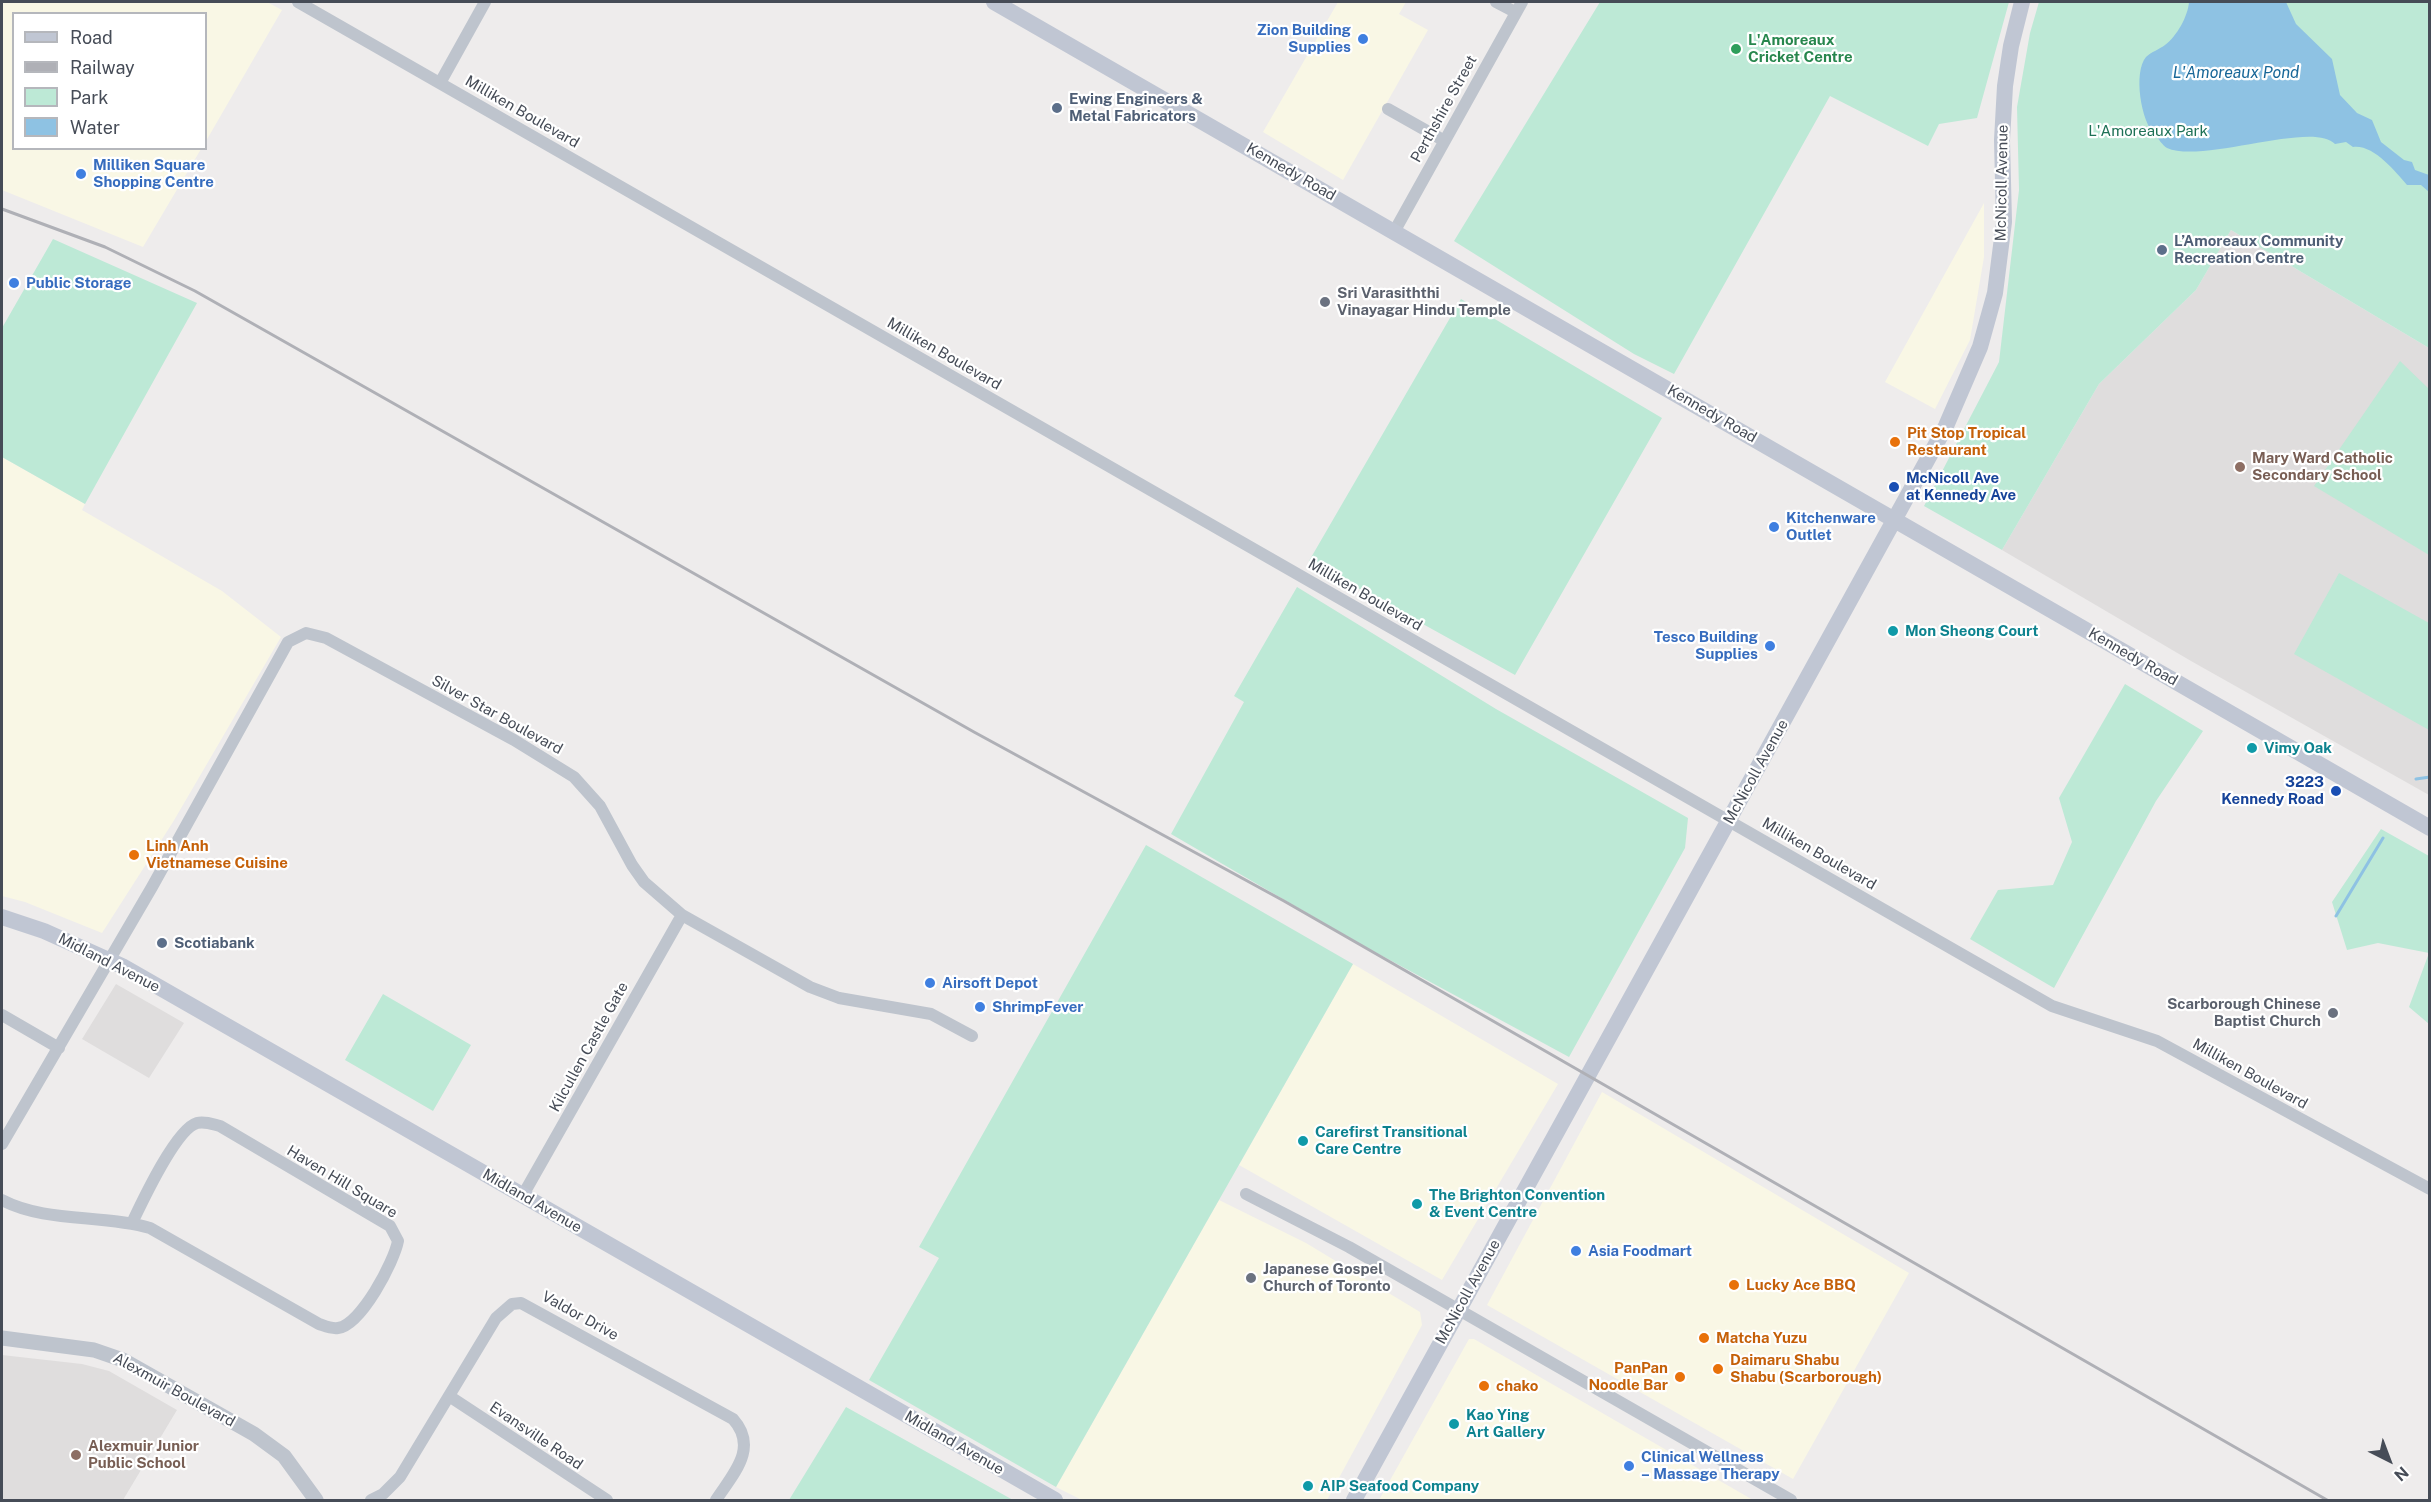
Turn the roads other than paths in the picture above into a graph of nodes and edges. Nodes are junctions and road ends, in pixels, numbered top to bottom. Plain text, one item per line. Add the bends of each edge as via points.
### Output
1 (298, 2) edge
2 (485, 2) edge
3 (994, 2) edge
4 (1496, 2) edge
5 (2022, 2) edge
6 (1518, 7) edge
7 (440, 83) junction
8 (1388, 109) dead end
9 (1443, 140) junction
10 (1394, 232) junction
11 (1893, 520) junction
12 (1730, 820) junction
13 (2430, 828) edge
14 (682, 915) junction
15 (2, 917) edge
16 (109, 960) junction
17 (2, 1015) edge
18 (972, 1036) dead end
19 (59, 1047) junction
20 (2, 1144) edge
21 (2430, 1190) edge
22 (1246, 1194) dead end
23 (523, 1195) junction
24 (2, 1200) edge
25 (132, 1223) junction
26 (1458, 1311) junction
27 (2, 1338) edge
28 (449, 1396) junction
29 (316, 1500) edge
30 (371, 1500) edge
31 (607, 1500) edge
32 (716, 1500) edge
33 (1056, 1500) edge
34 (1354, 1500) edge
35 (1791, 1500) edge

1 - 7 street, Milliken Boulevard
2 - 7 street
3 - 10 main road, Kennedy Road
4 - 6 street
5 - 11 main road, McNicoll Avenue via 2005,86 2004,222 1995,293 1980,347 1946,426
6 - 9 street, Perthshire Street
7 - 12 street, Milliken Boulevard
8 - 9 street
9 - 10 street, Perthshire Street
10 - 11 main road, Kennedy Road
11 - 12 main road, McNicoll Avenue
11 - 13 main road, Kennedy Road
12 - 21 street, Milliken Boulevard via 2052,1006 2157,1041
12 - 26 main road, McNicoll Avenue
14 - 16 street, Silver Star Boulevard via 644,882 600,806 574,777 326,638 306,633 288,642
14 - 18 street, Silver Star Boulevard via 810,987 839,998 931,1014
14 - 23 street, Kilcullen Castle Gate
15 - 16 main road, Midland Avenue
16 - 19 street, Silver Star Boulevard
16 - 23 main road, Midland Avenue
17 - 19 street
19 - 20 street, Silver Star Boulevard
22 - 26 street
23 - 33 main road, Midland Avenue
24 - 25 street, Haven Hill Square via 30,1210
25 - 25 street, Haven Hill Square via 164,1234 319,1324 338,1328 361,1312 398,1240 390,1226 207,1122 196,1123 178,1139
26 - 34 main road, McNicoll Avenue
26 - 35 street
27 - 29 street, Alexmuir Boulevard via 94,1350 123,1360 261,1439 284,1456
28 - 30 street, Valdor Drive via 400,1477
28 - 31 street, Evansville Road
28 - 32 street, Valdor Drive via 496,1318 512,1304 528,1305 734,1419 745,1436 744,1454

